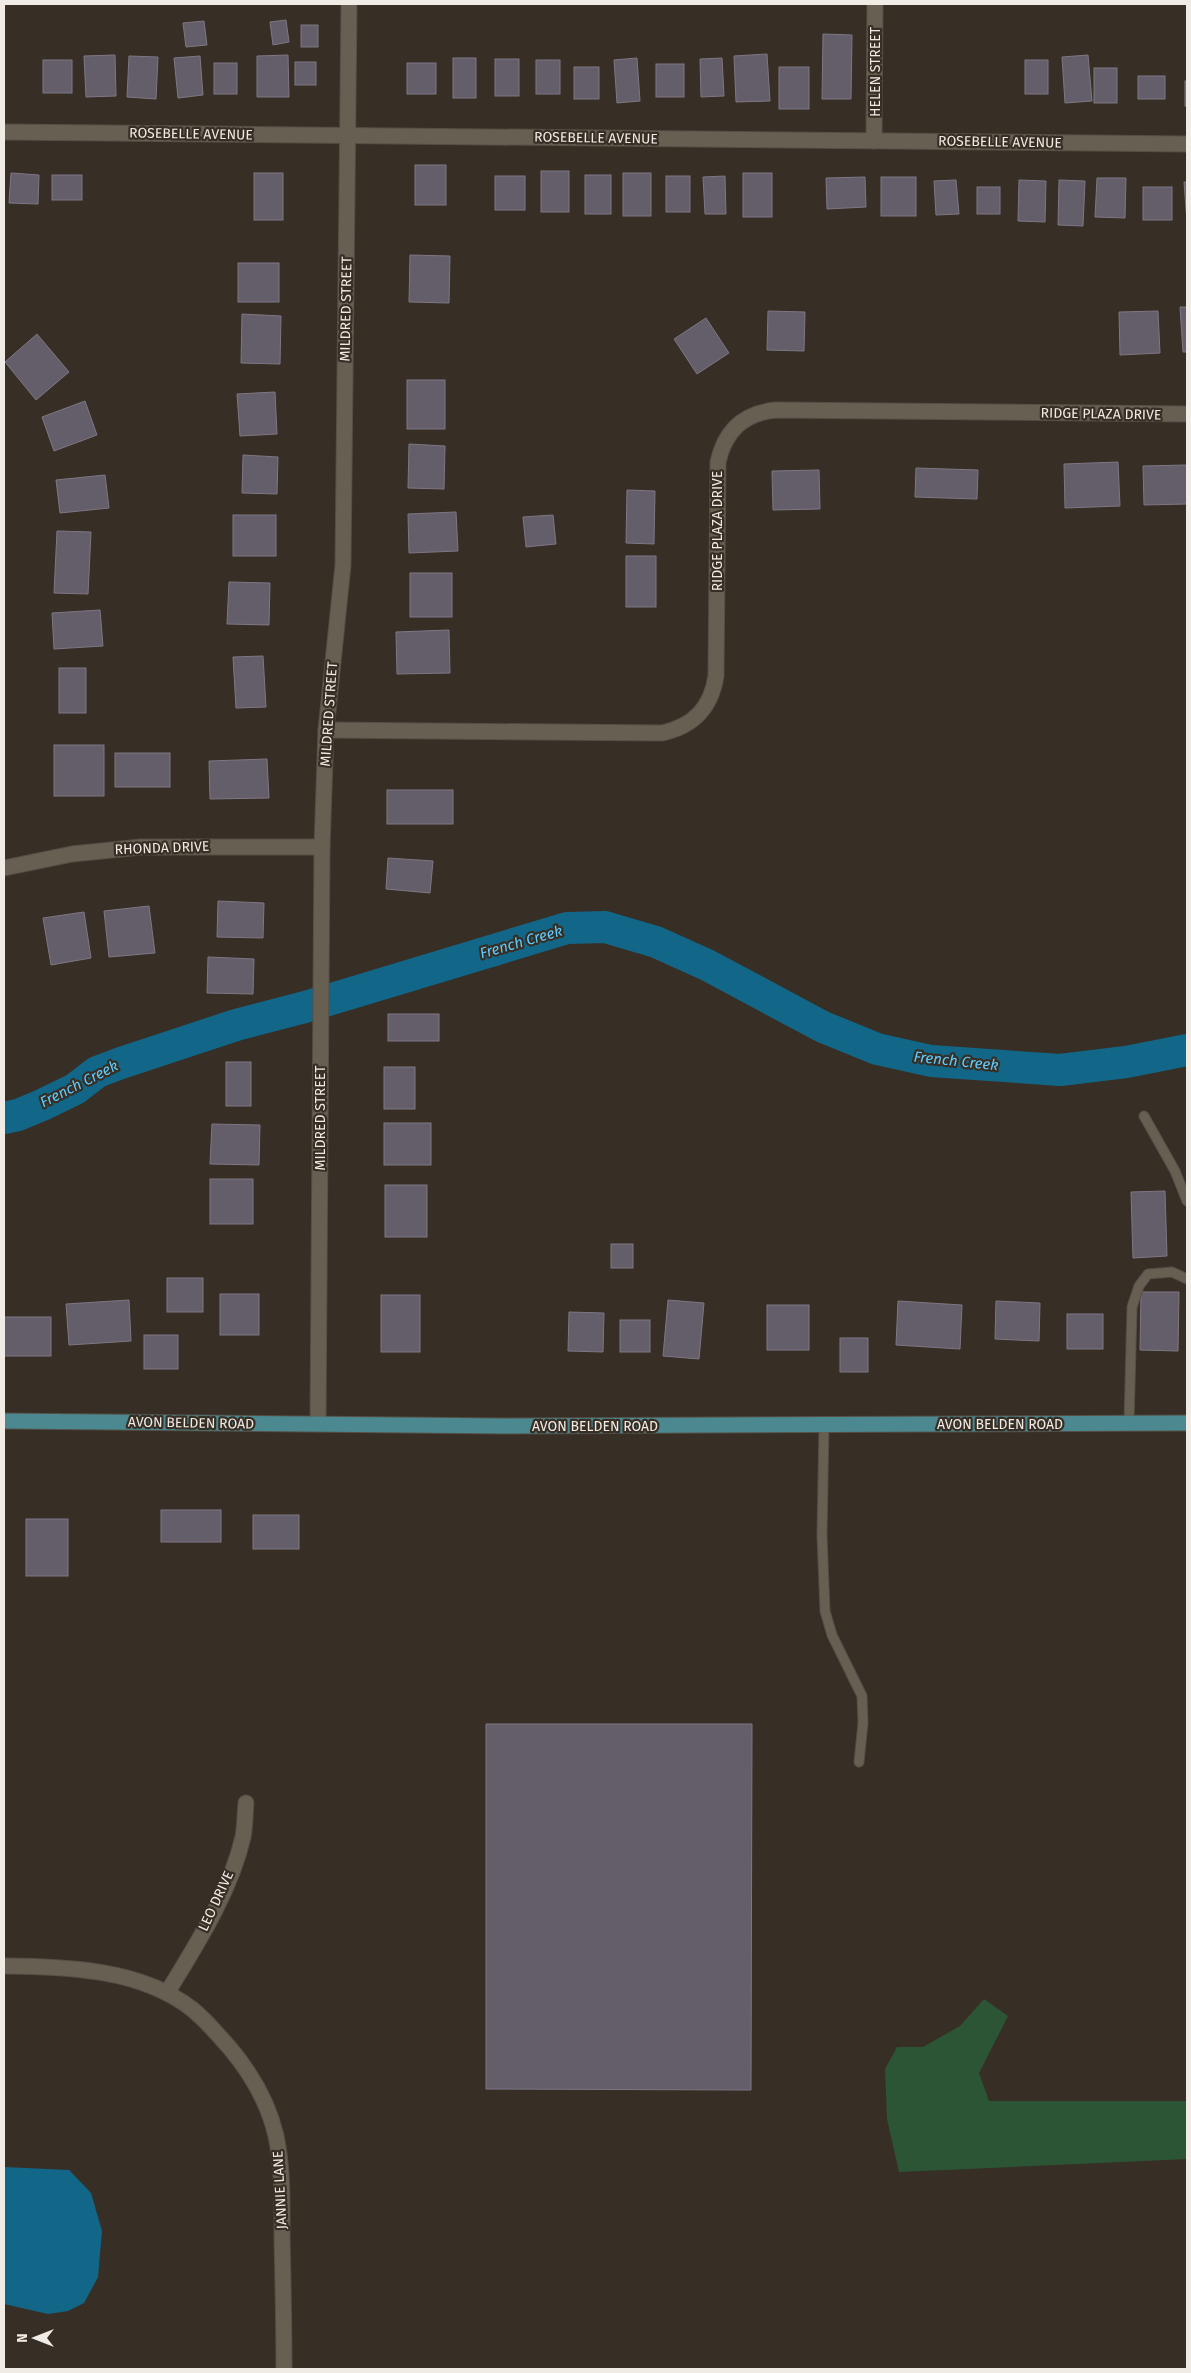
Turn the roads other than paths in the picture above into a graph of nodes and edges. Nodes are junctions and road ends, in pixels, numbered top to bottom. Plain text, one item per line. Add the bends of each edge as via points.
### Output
1 (349, 4) edge
2 (875, 4) edge
3 (4, 132) edge
4 (348, 136) junction
5 (874, 141) junction
6 (1187, 144) edge
7 (1187, 414) edge
8 (326, 730) junction
9 (322, 847) junction
10 (4, 868) edge
11 (1144, 1116) dead end
12 (1187, 1201) edge
13 (1187, 1279) edge
14 (4, 1421) edge
15 (1129, 1423) junction
16 (1187, 1423) edge
17 (318, 1424) junction
18 (824, 1425) junction
19 (859, 1762) dead end
20 (246, 1802) dead end
21 (4, 1966) edge
22 (167, 1993) junction
23 (284, 2369) edge

1 - 4 street, MILDRED STREET
2 - 5 street, HELEN STREET
3 - 4 street, ROSEBELLE AVENUE
4 - 5 street, ROSEBELLE AVENUE
4 - 8 street, MILDRED STREET via 343,564
5 - 6 street, ROSEBELLE AVENUE
7 - 8 street, RIDGE PLAZA DRIVE via 776,410 751,415 728,434 718,462 716,676 708,705 691,723 662,733
8 - 9 street, MILDRED STREET
9 - 10 street, RHONDA DRIVE via 141,847 72,854
9 - 17 street, MILDRED STREET
11 - 12 lane via 1175,1171
13 - 15 lane via 1172,1272 1148,1274 1139,1286 1132,1307
14 - 17 main road, AVON BELDEN ROAD
15 - 16 main road, AVON BELDEN ROAD
15 - 18 main road, AVON BELDEN ROAD
17 - 18 main road, AVON BELDEN ROAD
18 - 19 lane via 822,1535 825,1611 832,1635 862,1696
20 - 22 street, LEO DRIVE via 243,1836 232,1870 205,1927
21 - 22 street, JANNIE LANE via 88,1970 129,1979
22 - 23 street, JANNIE LANE via 212,2027 254,2080 268,2106 282,2170

